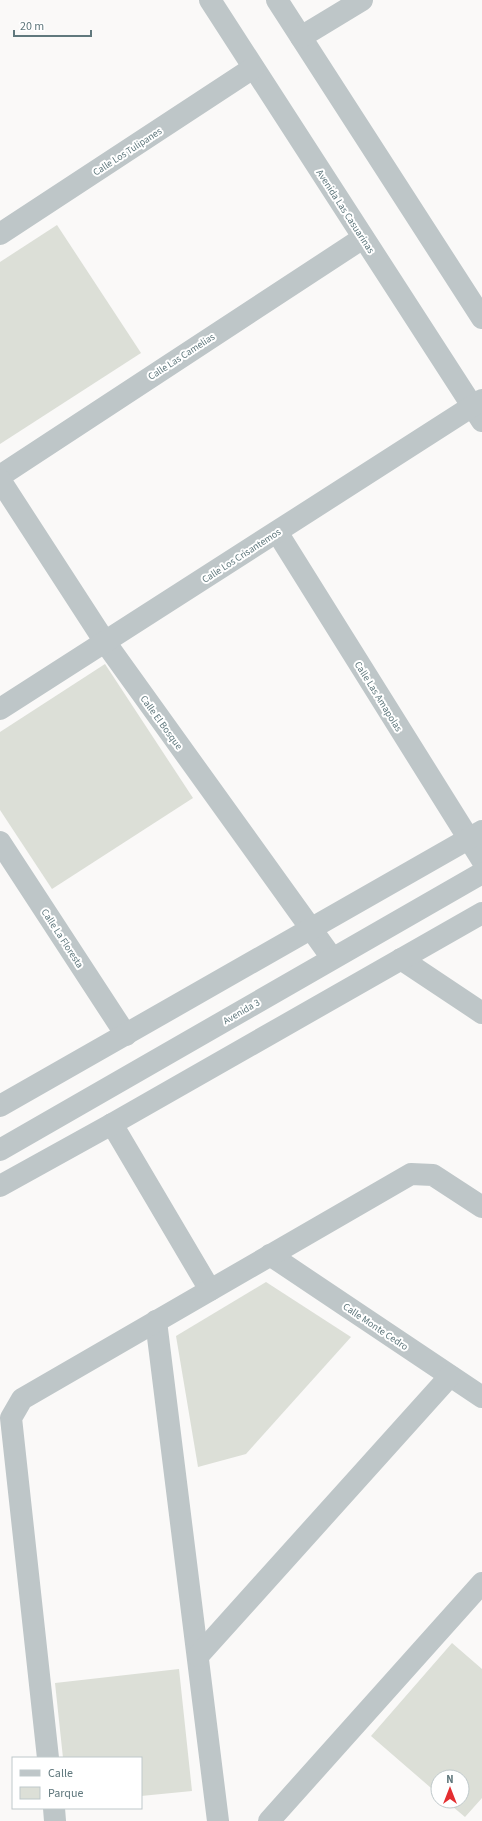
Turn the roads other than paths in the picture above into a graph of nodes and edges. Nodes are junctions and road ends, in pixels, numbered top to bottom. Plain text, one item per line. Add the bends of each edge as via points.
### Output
1 (210, 0) edge
2 (277, 0) edge
3 (362, 0) edge
4 (301, 37) junction
5 (254, 68) junction
6 (0, 234) edge
7 (363, 238) junction
8 (482, 318) edge
9 (479, 409) edge
10 (0, 476) edge
11 (0, 480) edge
12 (277, 532) junction
13 (105, 642) junction
14 (0, 709) edge
15 (476, 835) edge
16 (0, 842) edge
17 (482, 860) edge
18 (482, 873) edge
19 (482, 913) edge
20 (312, 930) junction
21 (332, 958) junction
22 (402, 959) junction
23 (482, 1013) edge
24 (126, 1035) junction
25 (0, 1106) edge
26 (112, 1124) junction
27 (0, 1150) edge
28 (0, 1186) edge
29 (482, 1207) edge
30 (270, 1255) junction
31 (210, 1290) junction
32 (156, 1321) junction
33 (450, 1376) junction
34 (482, 1397) edge
35 (482, 1583) edge
36 (198, 1656) junction
37 (48, 1757) edge
38 (54, 1809) edge
39 (56, 1821) edge
40 (218, 1821) edge
41 (269, 1821) edge

1 - 5 street, Avenida Las Casuarinas
2 - 4 street
3 - 4 street
4 - 8 street
5 - 6 street, Calle Los Tulipanes
5 - 7 street, Avenida Las Casuarinas
7 - 9 street, Avenida Las Casuarinas
7 - 10 street, Calle Las Camelias
9 - 12 street, Calle Los Crisantemos
11 - 13 street, Calle El Bosque
12 - 13 street, Calle Los Crisantemos
12 - 15 street, Calle Las Amapolas
13 - 14 street, Calle Los Crisantemos
13 - 20 street, Calle El Bosque
15 - 17 street, Calle Las Amapolas
15 - 20 street
16 - 24 street, Calle La Floresta
18 - 21 street, Avenida 3
19 - 22 street
20 - 21 street, Calle El Bosque
20 - 24 street
21 - 27 street, Avenida 3
22 - 23 street
22 - 26 street
24 - 25 street
26 - 28 street
26 - 31 street
29 - 30 street via 433,1175 411,1174
30 - 31 street
30 - 33 street, Calle Monte Cedro
31 - 32 street
32 - 36 street
32 - 37 street via 22,1399 11,1418
33 - 34 street, Calle Monte Cedro
33 - 36 street
35 - 41 street
36 - 40 street
38 - 39 street

